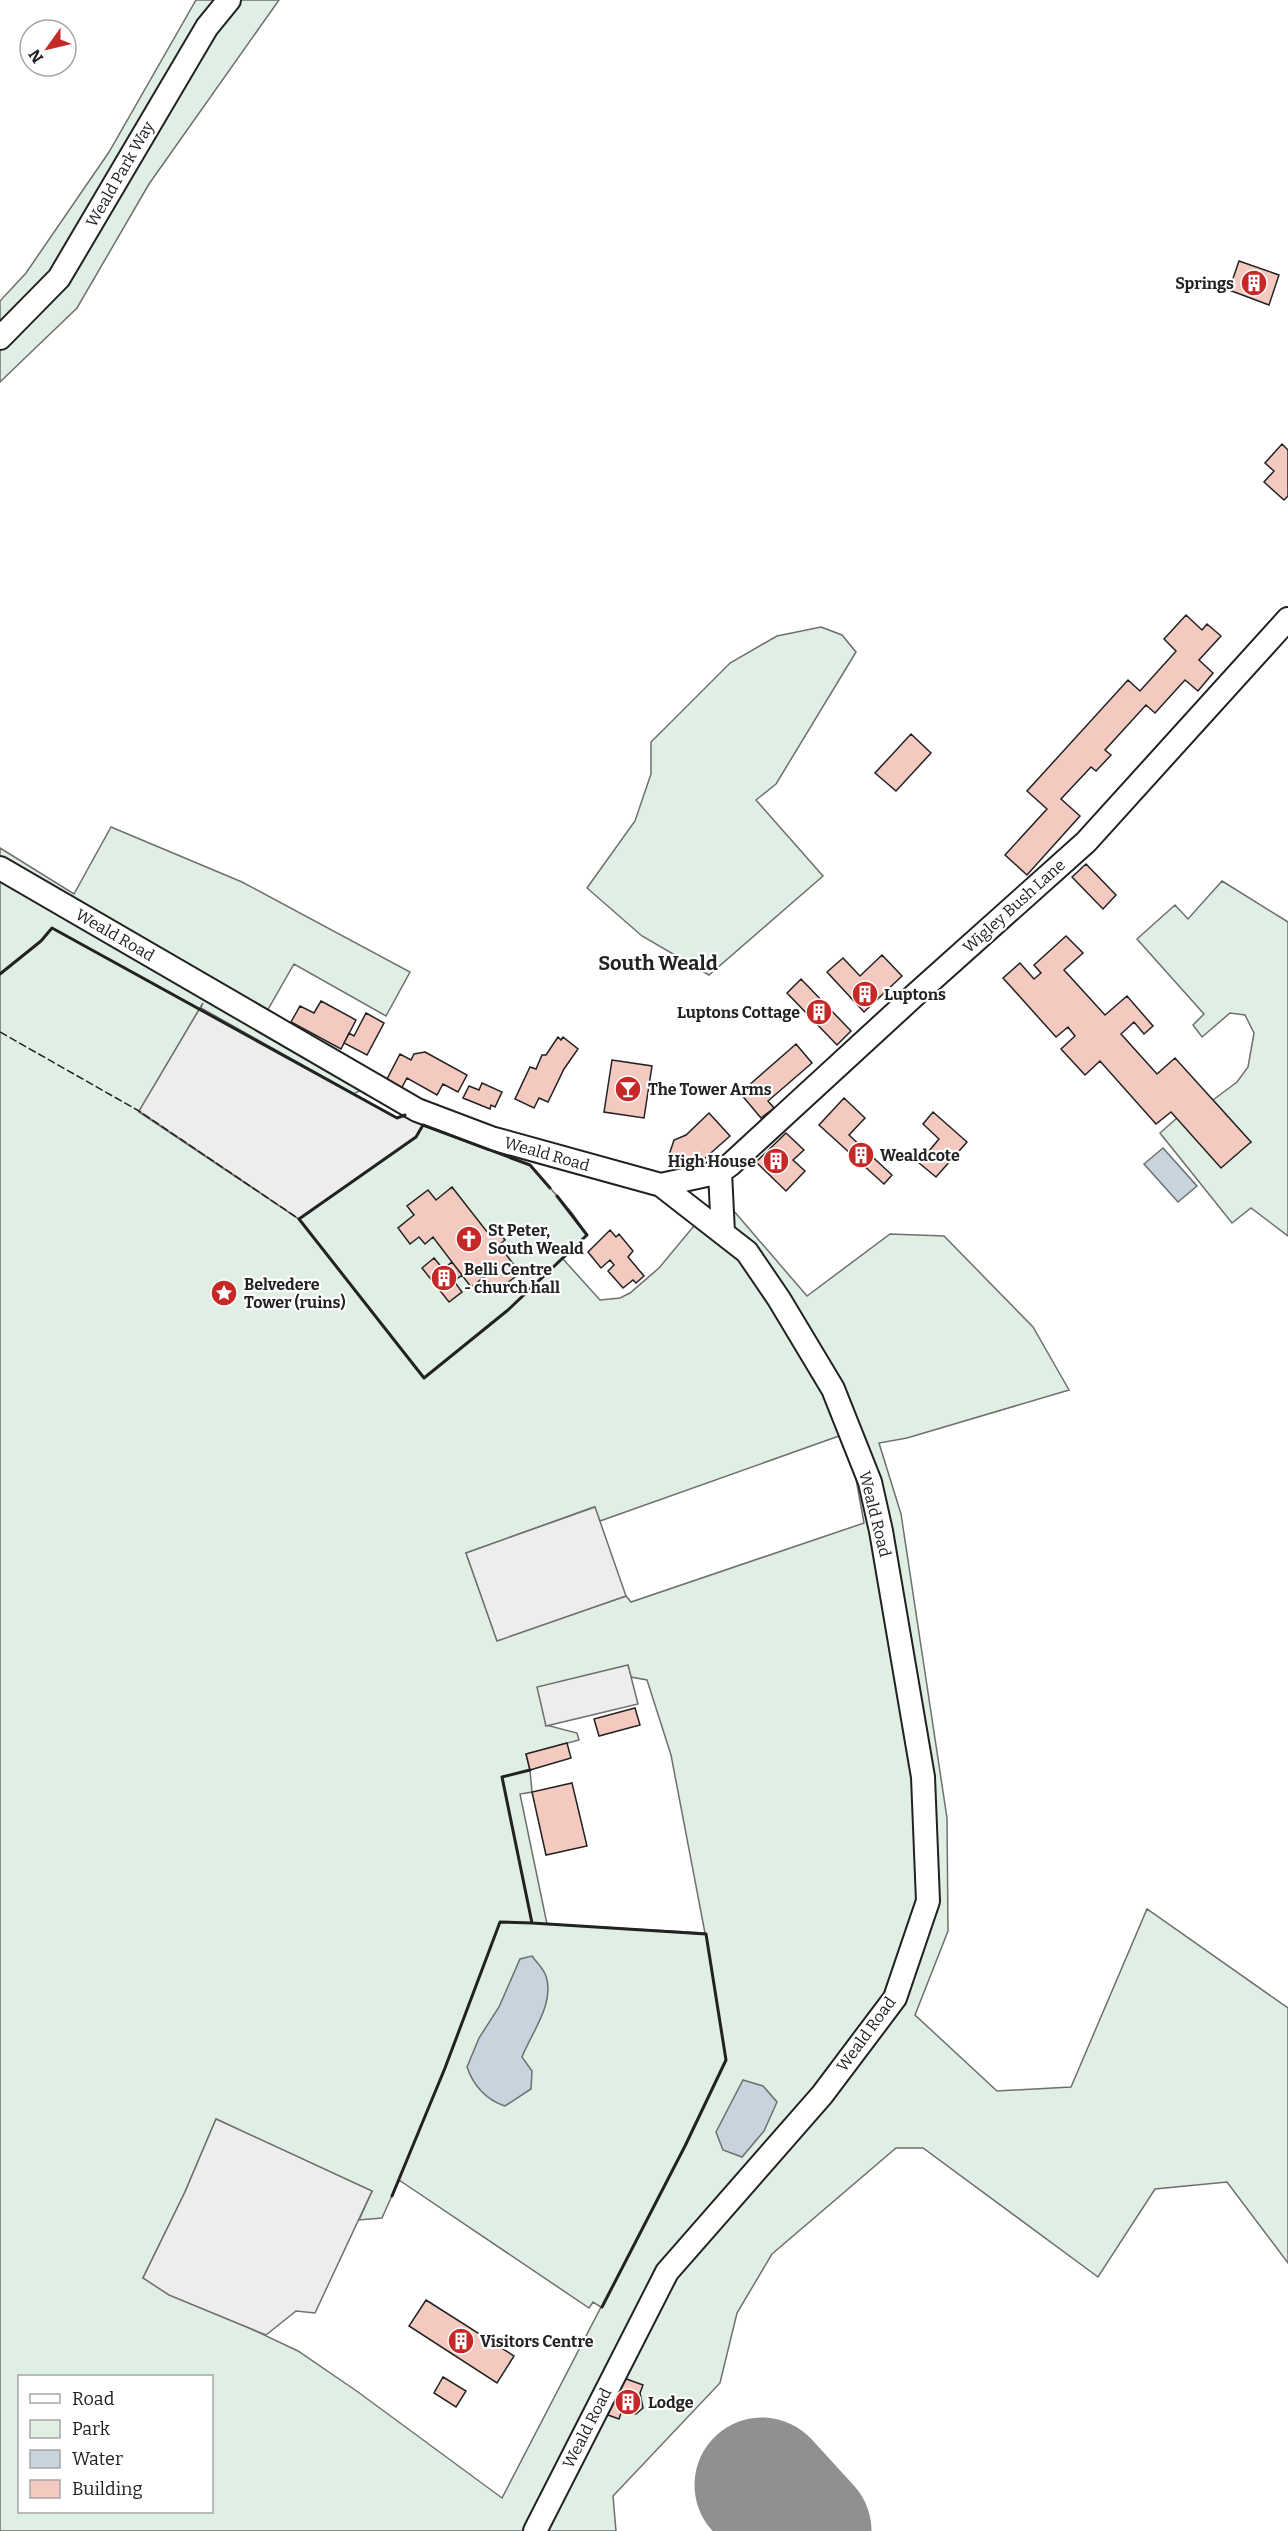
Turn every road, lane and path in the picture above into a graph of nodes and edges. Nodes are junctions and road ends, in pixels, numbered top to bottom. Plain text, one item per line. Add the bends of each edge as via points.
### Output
1 (229, 0) edge
2 (0, 338) edge
3 (1288, 619) edge
4 (0, 867) edge
5 (720, 1172) junction
6 (661, 1185) junction
7 (723, 1233) junction
8 (535, 2531) edge

1 - 2 street, Weald Park Way via 207,27 59,278
3 - 5 street, Wigley Bush Lane via 1086,842
4 - 6 street, Weald Road via 417,1110 491,1138
5 - 6 street, Wigley Bush Lane
5 - 7 street
6 - 7 street, Weald Road
7 - 8 street, Weald Road via 747,1252 833,1389 870,1482 922,1777 928,1900 895,1998 822,2096 667,2272

